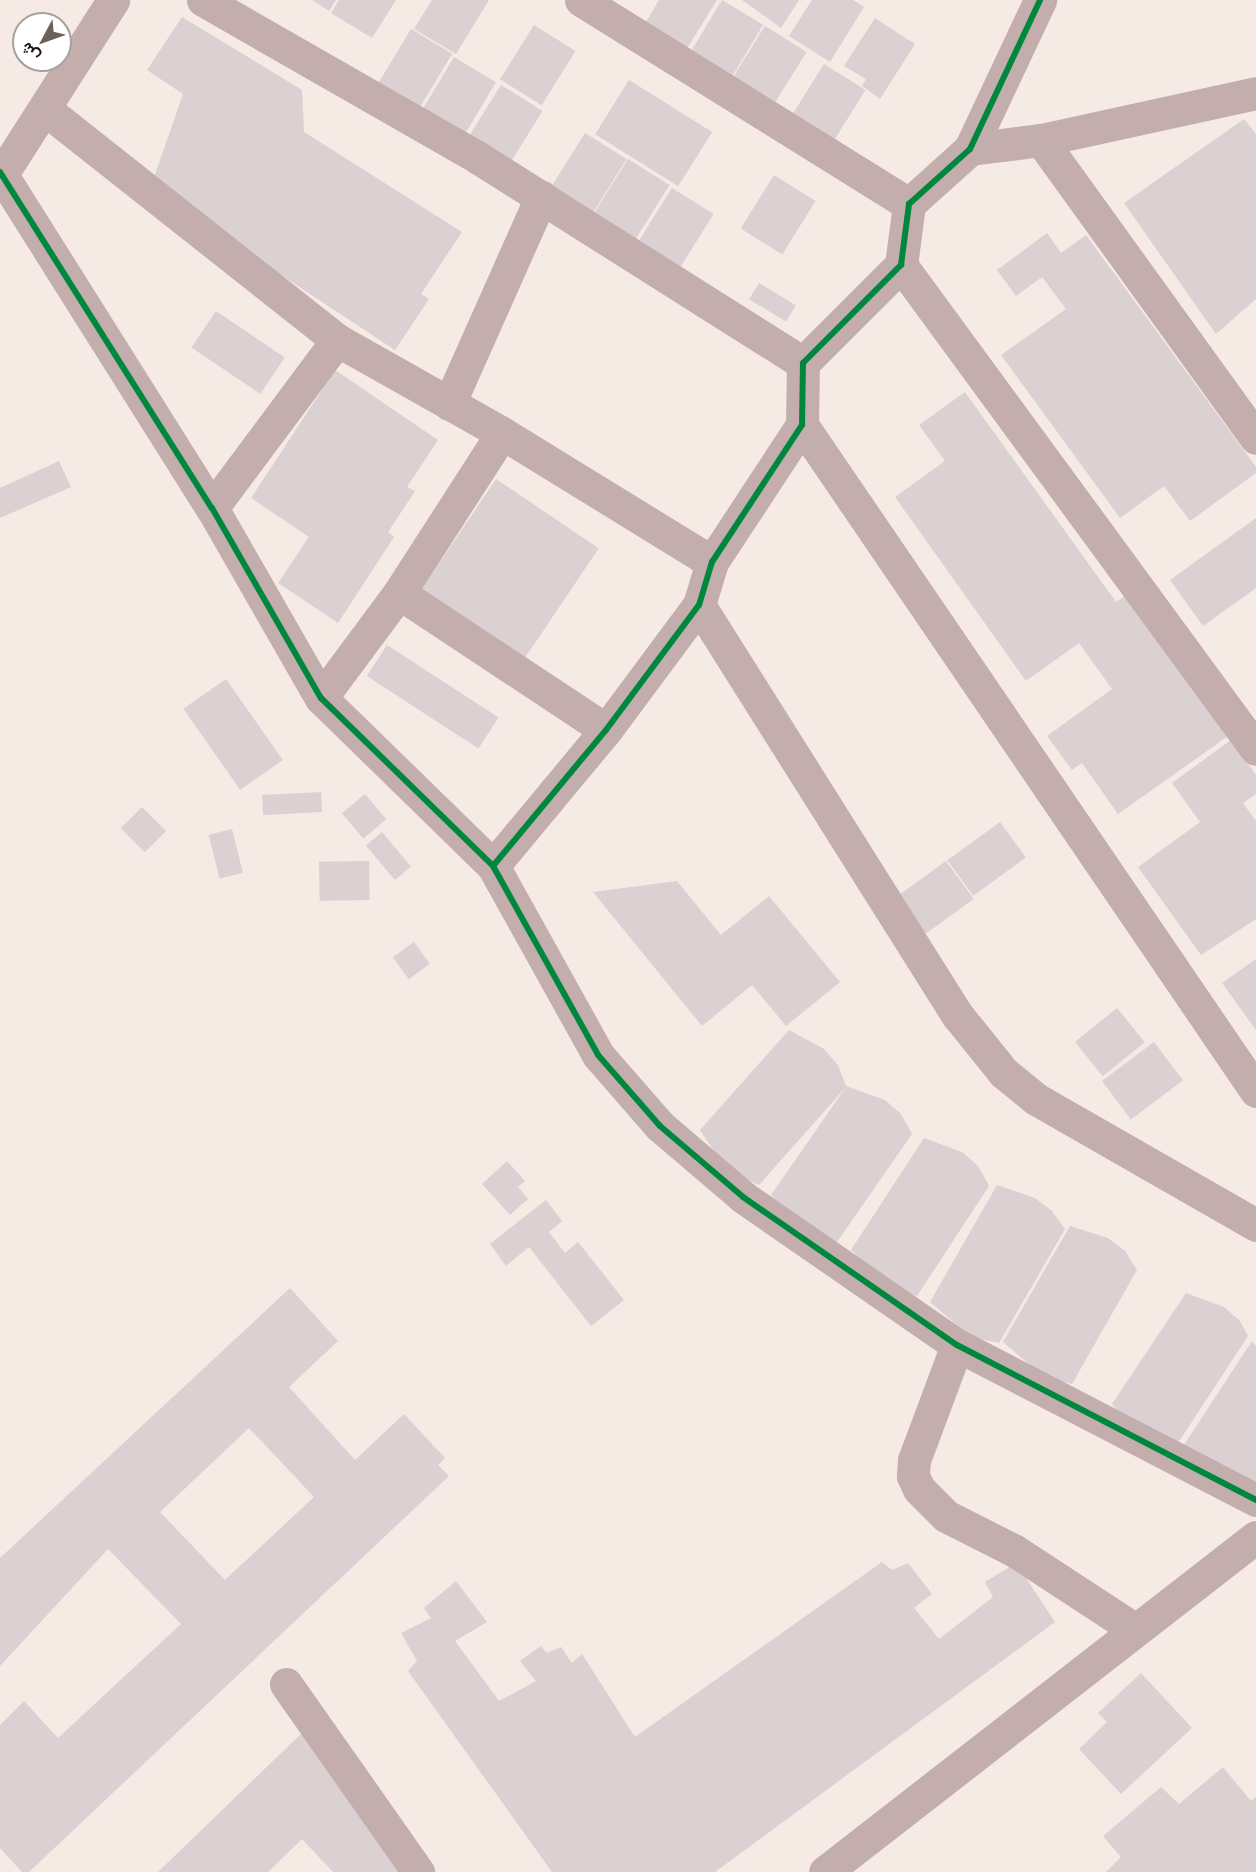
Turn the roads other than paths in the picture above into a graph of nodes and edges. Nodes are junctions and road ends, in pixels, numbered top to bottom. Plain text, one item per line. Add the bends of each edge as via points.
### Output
1 (113, 0) edge
2 (203, 0) edge
3 (581, 0) edge
4 (1040, 0) edge
5 (1255, 96) edge
6 (46, 110) junction
7 (1041, 140) junction
8 (970, 149) junction
9 (0, 175) edge
10 (541, 197) junction
11 (909, 204) junction
12 (902, 265) junction
13 (337, 340) junction
14 (803, 363) junction
15 (449, 404) junction
16 (802, 425) junction
17 (502, 433) junction
18 (1256, 438) edge
19 (212, 508) junction
20 (712, 562) junction
21 (399, 593) junction
22 (699, 605) junction
23 (321, 698) junction
24 (606, 730) junction
25 (1256, 749) edge
26 (493, 866) junction
27 (1256, 1091) edge
28 (1256, 1225) edge
29 (957, 1345) junction
30 (1256, 1500) edge
31 (1256, 1537) edge
32 (1134, 1629) junction
33 (286, 1684) dead end
34 (418, 1872) edge
35 (825, 1872) edge

1 - 6 street
2 - 10 street
3 - 11 street
4 - 8 street
5 - 7 street
6 - 9 street
6 - 13 street
7 - 8 street
7 - 18 street
8 - 11 street
9 - 19 street
10 - 14 street
10 - 15 street
11 - 12 street
12 - 14 street
12 - 25 street
13 - 15 street
13 - 19 street
14 - 16 street
15 - 17 street
16 - 20 street
16 - 27 street
17 - 20 street
17 - 21 street
19 - 23 street
20 - 22 street
21 - 23 street
21 - 24 street
22 - 24 street
22 - 28 street via 958,1016 1004,1073 1035,1099
23 - 26 street
24 - 26 street
26 - 29 street via 598,1055 660,1126 743,1197
29 - 30 street
29 - 32 street via 914,1460 913,1476 919,1490 946,1516 1015,1551
31 - 32 street
32 - 35 street
33 - 34 street

